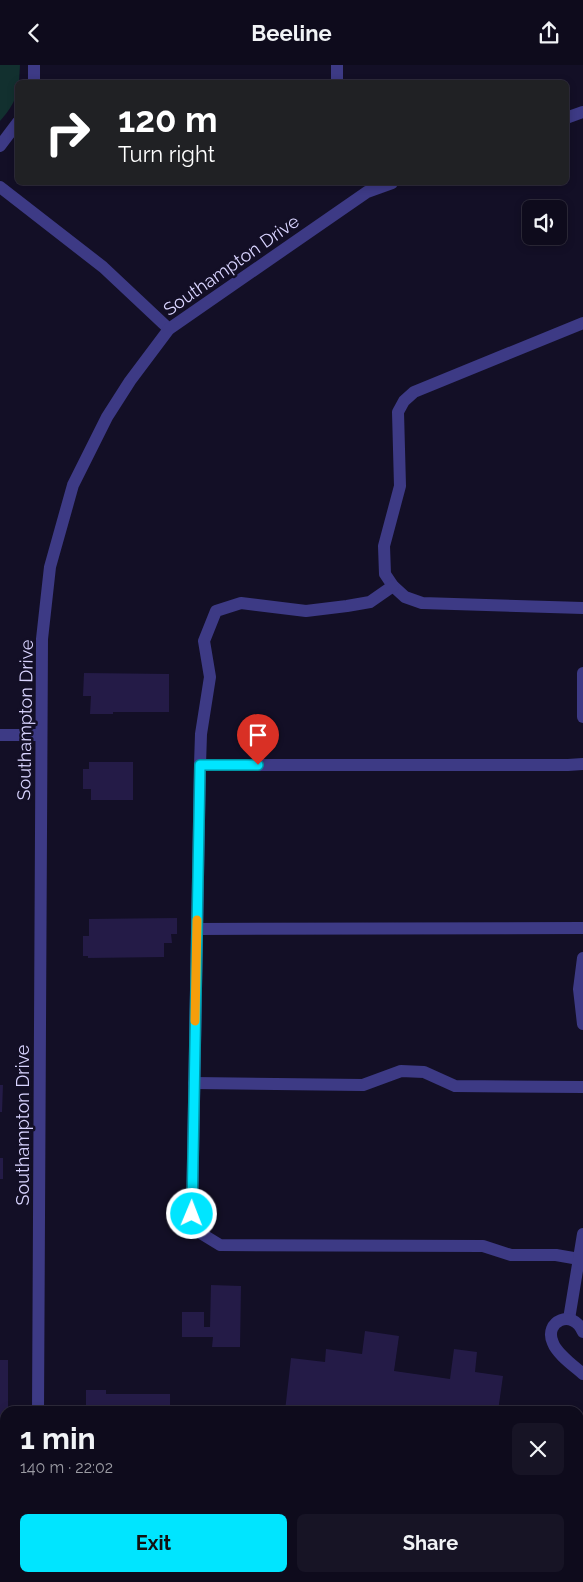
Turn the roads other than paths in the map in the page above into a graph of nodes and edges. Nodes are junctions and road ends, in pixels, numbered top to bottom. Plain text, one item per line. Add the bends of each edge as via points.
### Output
1 (34, 65) edge
2 (337, 65) edge
3 (34, 80) edge
4 (337, 80) edge
5 (583, 112) edge
6 (569, 117) edge
7 (15, 126) edge
8 (0, 145) edge
9 (378, 185) edge
10 (0, 187) edge
11 (364, 187) edge
12 (583, 323) edge
13 (169, 329) junction
14 (392, 586) junction
15 (583, 608) edge
16 (583, 673) edge
17 (583, 717) edge
18 (0, 735) edge
19 (41, 735) junction
20 (583, 764) edge
21 (200, 765) junction
22 (583, 928) edge
23 (197, 929) junction
24 (583, 958) edge
25 (583, 1024) edge
26 (194, 1083) junction
27 (583, 1087) edge
28 (582, 1242) edge
29 (579, 1259) junction
30 (569, 1319) junction
31 (583, 1332) edge
32 (583, 1374) edge
33 (38, 1406) edge

1 - 3 street
2 - 4 street
5 - 6 street
7 - 8 street
9 - 11 street, Southampton Drive
10 - 13 street via 103,267
11 - 13 street, Southampton Drive
12 - 14 street via 414,392 404,401 398,412 400,486 384,546 385,574
13 - 19 street, Southampton Drive via 107,417 73,485 50,567 42,639
14 - 15 street via 405,597 422,603
14 - 21 street via 370,602 347,606 306,611 241,603 216,611 204,641 210,677 201,734
16 - 17 street
18 - 19 street
19 - 33 street, Southampton Drive
20 - 21 street
21 - 23 street
22 - 23 street
23 - 26 street
24 - 25 street via 579,989
26 - 27 street via 363,1085 401,1071 424,1072 455,1086
26 - 29 street via 192,1214 202,1234 220,1245 483,1246 511,1255 556,1255
28 - 29 street
29 - 30 street
30 - 31 street via 575,1321
30 - 32 street via 555,1323 553,1343

